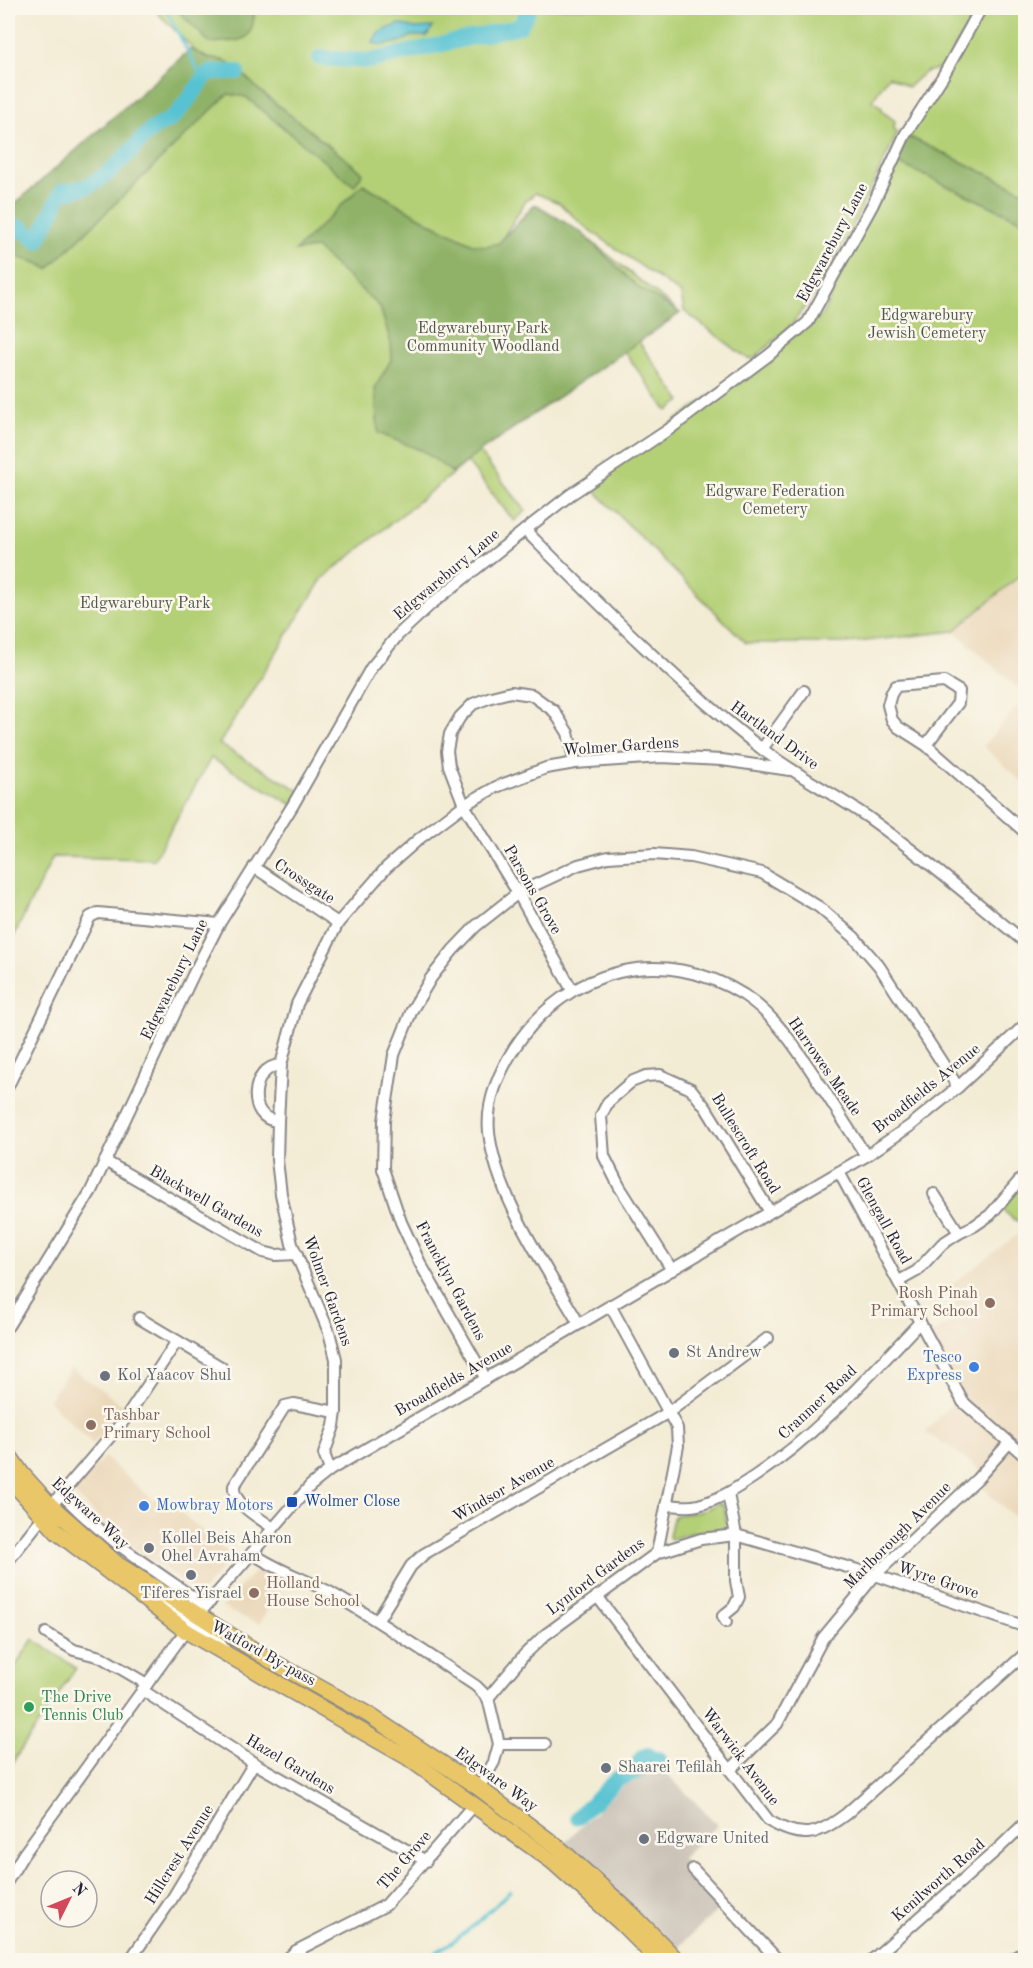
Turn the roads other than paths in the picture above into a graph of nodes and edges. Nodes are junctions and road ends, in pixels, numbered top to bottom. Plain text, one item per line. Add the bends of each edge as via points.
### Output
1 (981, 8) edge
2 (525, 530) junction
3 (804, 691) dead end
4 (926, 745) junction
5 (762, 749) junction
6 (574, 763) junction
7 (790, 770) junction
8 (464, 806) junction
9 (1026, 833) edge
10 (254, 867) junction
11 (518, 893) junction
12 (338, 923) junction
13 (219, 924) junction
14 (1026, 943) edge
15 (572, 990) junction
16 (1026, 1024) edge
17 (281, 1065) junction
18 (8, 1086) edge
19 (958, 1087) junction
20 (278, 1121) junction
21 (866, 1156) junction
22 (105, 1161) junction
23 (838, 1172) junction
24 (1026, 1176) edge
25 (934, 1194) dead end
26 (770, 1212) junction
27 (959, 1233) junction
28 (297, 1254) junction
29 (672, 1270) junction
30 (899, 1281) junction
31 (610, 1305) junction
32 (139, 1318) dead end
33 (920, 1322) junction
34 (579, 1324) junction
35 (8, 1326) edge
36 (768, 1338) dead end
37 (177, 1341) junction
38 (221, 1367) dead end
39 (486, 1378) junction
40 (336, 1412) junction
41 (669, 1412) junction
42 (1009, 1443) junction
43 (8, 1454) edge
44 (1026, 1457) edge
45 (330, 1470) junction
46 (8, 1478) edge
47 (62, 1494) junction
48 (728, 1494) junction
49 (666, 1505) junction
50 (47, 1512) junction
51 (273, 1528) junction
52 (736, 1535) junction
53 (252, 1553) junction
54 (657, 1553) junction
55 (8, 1561) edge
56 (875, 1575) junction
57 (597, 1596) junction
58 (210, 1602) junction
59 (378, 1620) junction
60 (726, 1622) dead end
61 (193, 1623) junction
62 (1026, 1627) edge
63 (46, 1633) dead end
64 (1026, 1653) edge
65 (270, 1660) joint
66 (144, 1687) junction
67 (488, 1698) junction
68 (323, 1708) joint
69 (499, 1744) junction
70 (545, 1744) dead end
71 (254, 1763) junction
72 (730, 1770) junction
73 (476, 1795) junction
74 (1026, 1822) edge
75 (426, 1861) junction
76 (693, 1869) dead end
77 (8, 1880) edge
78 (1026, 1950) edge
79 (130, 1960) edge
80 (286, 1960) edge
81 (658, 1960) edge
82 (677, 1960) edge
83 (778, 1960) edge
84 (872, 1960) edge
85 (1012, 1960) edge

1 - 2 street, Edgwarebury Lane via 906,135 808,322 769,356
2 - 5 street, Hartland Drive via 629,634
2 - 10 street, Edgwarebury Lane via 430,605 371,669
3 - 5 street
4 - 4 street via 958,703 959,691 944,682 896,686 888,705 892,720
4 - 9 street
5 - 7 street, Hartland Drive
6 - 7 street, Wolmer Gardens via 661,757 722,760
6 - 8 street, Wolmer Gardens via 546,768
6 - 8 street, Parsons Grove via 568,733 554,711 532,695 511,692 472,704 450,734 447,751 448,766
7 - 14 street, Hartland Drive via 868,817
8 - 11 street, Parsons Grove
8 - 12 street, Wolmer Gardens via 386,868
10 - 12 street, Crossgate
10 - 13 street, Edgwarebury Lane
11 - 15 street, Parsons Grove
11 - 19 street, Francklyn Gardens via 578,865 608,857 691,857 762,873 819,907 854,937 879,966
11 - 39 street, Francklyn Gardens via 453,950 412,1010 394,1055 384,1121 383,1169 401,1222
12 - 17 street, Wolmer Gardens via 297,1004
13 - 18 street via 98,913 90,917
13 - 22 street, Edgwarebury Lane
15 - 21 street, Harrowes Meade via 609,974 640,968 676,969 710,977 744,996 770,1016 795,1046
15 - 34 street, Harrowes Meade via 545,1009 506,1061 492,1095 489,1130 498,1171 517,1216
16 - 19 street, Broadfields Avenue
17 - 20 street, Wolmer Gardens
17 - 20 street via 263,1073 255,1094 263,1115
19 - 21 street, Broadfields Avenue
20 - 28 street, Wolmer Gardens via 281,1194
21 - 23 street, Broadfields Avenue
22 - 28 street, Blackwell Gardens via 263,1252
22 - 35 street, Edgwarebury Lane via 92,1191
23 - 26 street, Broadfields Avenue
23 - 30 street, Glengall Road
24 - 27 street via 990,1215
25 - 27 street
26 - 29 street, Broadfields Avenue
26 - 29 street, Bullescroft Road via 691,1089 660,1075 631,1082 608,1102 601,1116 604,1156
27 - 30 street via 942,1244 917,1271
28 - 40 street, Wolmer Gardens via 334,1345 338,1374
29 - 31 street, Broadfields Avenue
30 - 33 street, Glengall Road
31 - 34 street, Broadfields Avenue
31 - 41 street, Lynford Gardens
32 - 37 street
33 - 42 street, Glengall Road via 963,1402
33 - 48 street, Cranmer Road via 795,1447
34 - 39 street, Broadfields Avenue
36 - 41 street, Windsor Avenue
37 - 38 street
37 - 47 street via 126,1419
39 - 45 street, Broadfields Avenue
40 - 45 street, Wolmer Gardens via 324,1454
40 - 51 street via 294,1404 285,1406 234,1486 238,1500
41 - 49 street, Lynford Gardens via 677,1428 678,1446
41 - 59 street, Windsor Avenue via 424,1554 411,1566
42 - 44 street, Glengall Road
42 - 56 street, Marlborough Avenue
43 - 50 highway, Edgware Way
45 - 51 street, Broadfields Avenue via 310,1486
46 - 50 highway, Edgware Way
47 - 50 street
47 - 58 street via 129,1554 200,1602
48 - 49 street, Cranmer Road via 696,1506
48 - 52 street
49 - 54 street, Lynford Gardens
50 - 55 street
50 - 61 highway, Edgware Way via 157,1591
50 - 61 highway, Edgware Way via 57,1532
51 - 53 street, Broadfields Avenue
52 - 54 street via 701,1539
52 - 56 street, Wyre Grove
52 - 60 street via 739,1597 723,1616
53 - 58 street, Broadfields Avenue
53 - 59 street
54 - 57 street, Lynford Gardens
56 - 62 street, Wyre Grove
56 - 72 street, Marlborough Avenue via 823,1638 777,1724
57 - 67 street, Lynford Gardens via 538,1641
57 - 72 street, Warwick Avenue
58 - 61 street, Broadfields Avenue
59 - 67 street
61 - 65 highway, Watford By-pass
61 - 66 street, Broadfields Avenue
61 - 68 highway, Watford By-pass via 230,1656
63 - 66 street, Hazel Gardens via 74,1650 101,1657
64 - 72 street, Warwick Avenue via 829,1827 810,1834 787,1832 769,1821
65 - 73 highway, Edgware Way via 369,1715
66 - 71 street, Hazel Gardens
66 - 77 street, Broadfields Avenue
67 - 69 street
68 - 73 highway, Edgware Way
69 - 70 street
69 - 73 street
71 - 75 street, Hazel Gardens
71 - 79 street, Hillcrest Avenue via 172,1899
73 - 75 street, The Grove via 468,1811
73 - 81 highway, Edgware Way
73 - 82 highway, Edgware Way via 559,1848
74 - 84 street, Kenilworth Road
75 - 80 street, The Grove via 386,1905 296,1951
76 - 83 street
78 - 85 street

